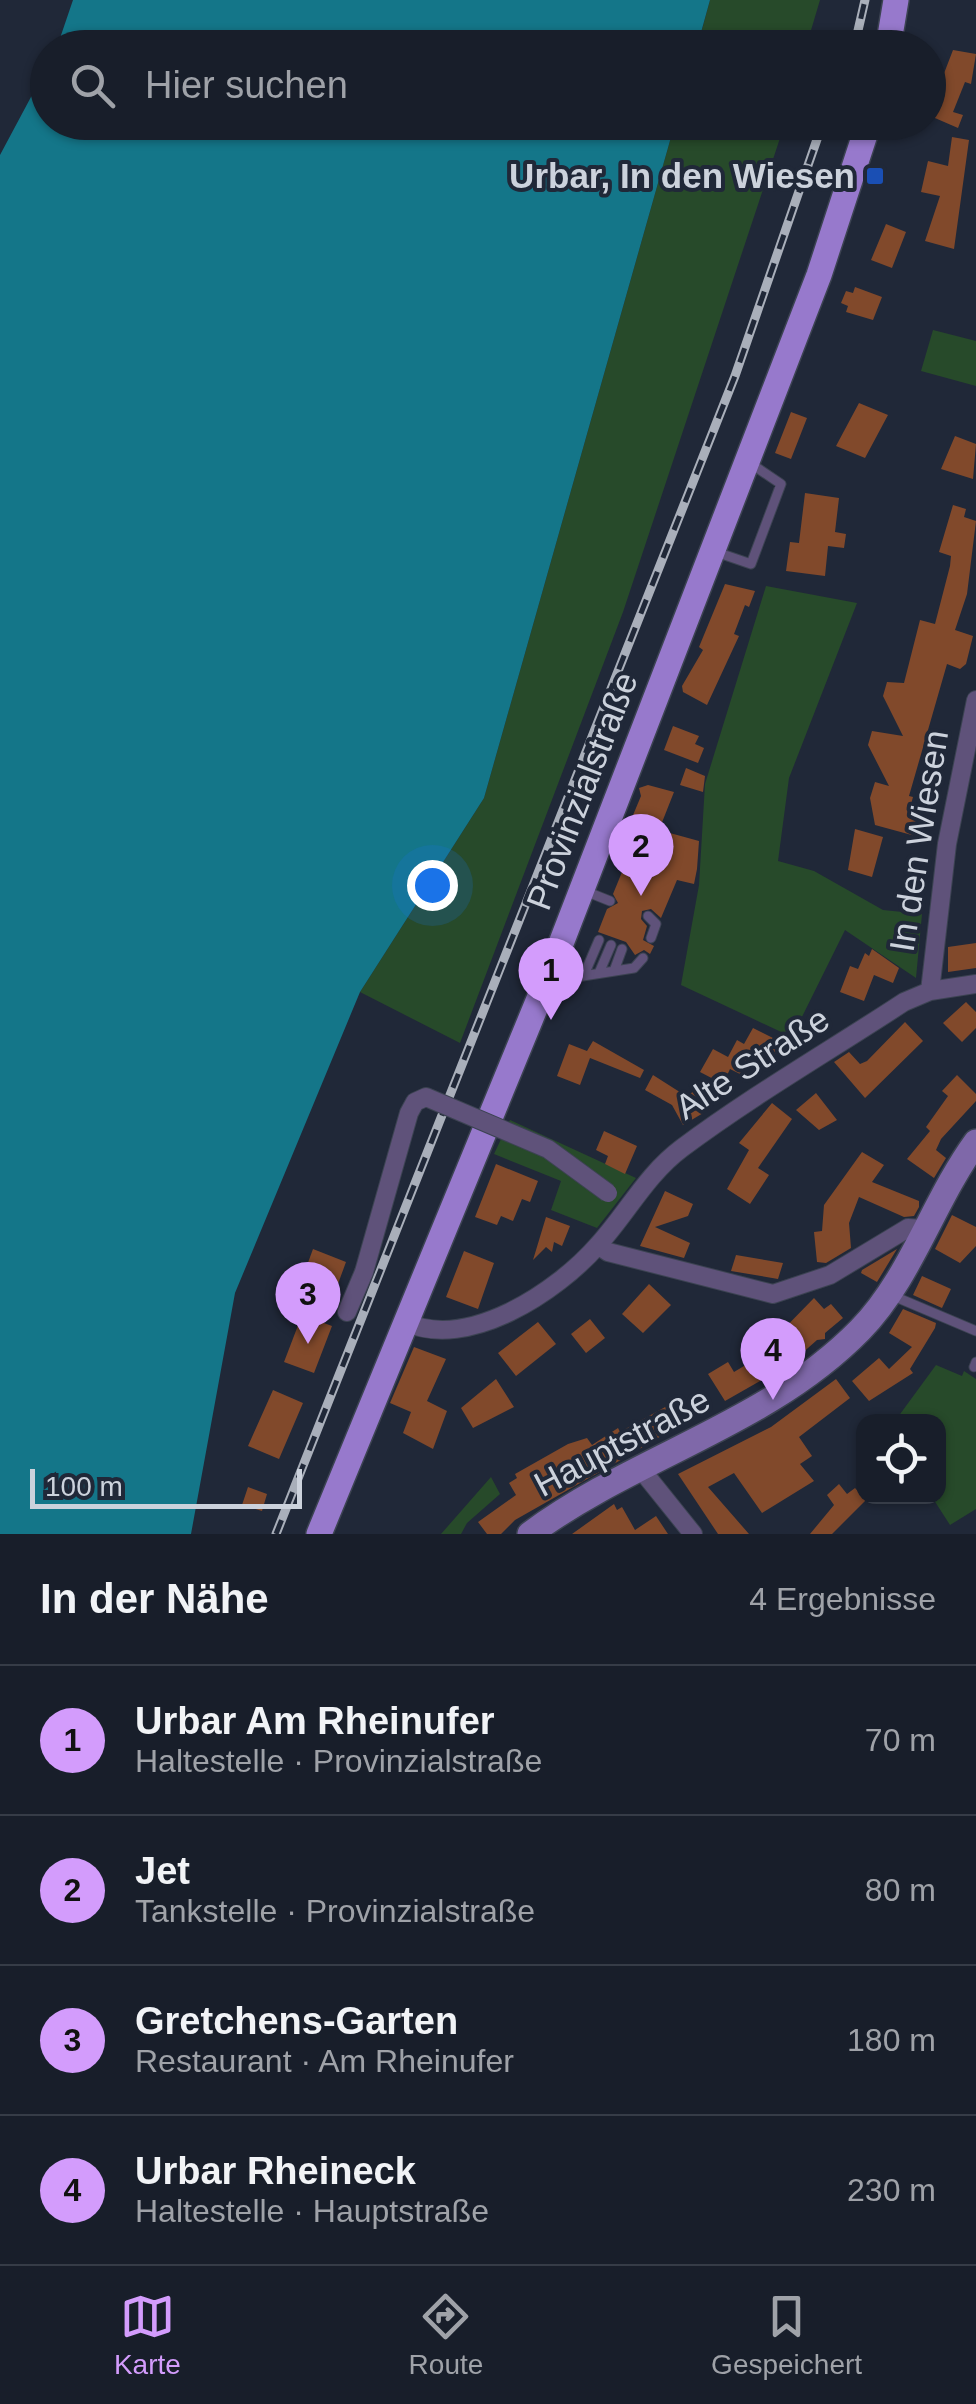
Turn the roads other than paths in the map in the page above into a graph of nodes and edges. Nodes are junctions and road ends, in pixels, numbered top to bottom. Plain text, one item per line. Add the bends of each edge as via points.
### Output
1 (896, 0) edge
2 (891, 30) edge
3 (863, 140) edge
4 (748, 461) junction
5 (713, 551) junction
6 (976, 700) edge
7 (582, 890) junction
8 (610, 901) dead end
9 (648, 916) dead end
10 (650, 938) dead end
11 (599, 940) dead end
12 (611, 945) dead end
13 (622, 950) dead end
14 (643, 958) dead end
15 (614, 971) junction
16 (550, 972) junction
17 (599, 973) junction
18 (584, 976) junction
19 (976, 984) edge
20 (930, 992) junction
21 (976, 1142) edge
22 (626, 1210) junction
23 (922, 1229) junction
24 (598, 1245) junction
25 (888, 1294) junction
26 (347, 1312) dead end
27 (404, 1322) junction
28 (976, 1332) edge
29 (640, 1468) junction
30 (319, 1534) edge
31 (530, 1534) edge
32 (693, 1534) edge

1 - 2 main road
3 - 4 main road, Provinzialstraße
4 - 5 main road, Provinzialstraße
4 - 5 lane via 781,484 751,564
5 - 7 main road, Provinzialstraße
6 - 20 street, In den Wiesen via 947,844
7 - 8 lane
7 - 16 main road, Provinzialstraße
9 - 10 lane via 656,924
11 - 18 lane
12 - 17 lane
13 - 15 lane
14 - 15 lane via 637,967
15 - 17 lane
16 - 18 lane
16 - 27 main road, Provinzialstraße
17 - 18 lane
19 - 20 street, Alte Straße
20 - 22 street, Alte Straße via 904,1002 684,1146
21 - 23 street, Hauptstraße
22 - 24 street, Alte Straße
22 - 26 street, bridge via 548,1149 426,1097 409,1113
23 - 24 street via 908,1228 830,1275 765,1294
23 - 25 street, Hauptstraße
24 - 27 street, Alte Straße via 504,1314 439,1331
25 - 28 lane
25 - 29 street, Hauptstraße via 861,1329 788,1390
27 - 30 main road, Provinzialstraße
29 - 31 street, Hauptstraße
29 - 32 street

